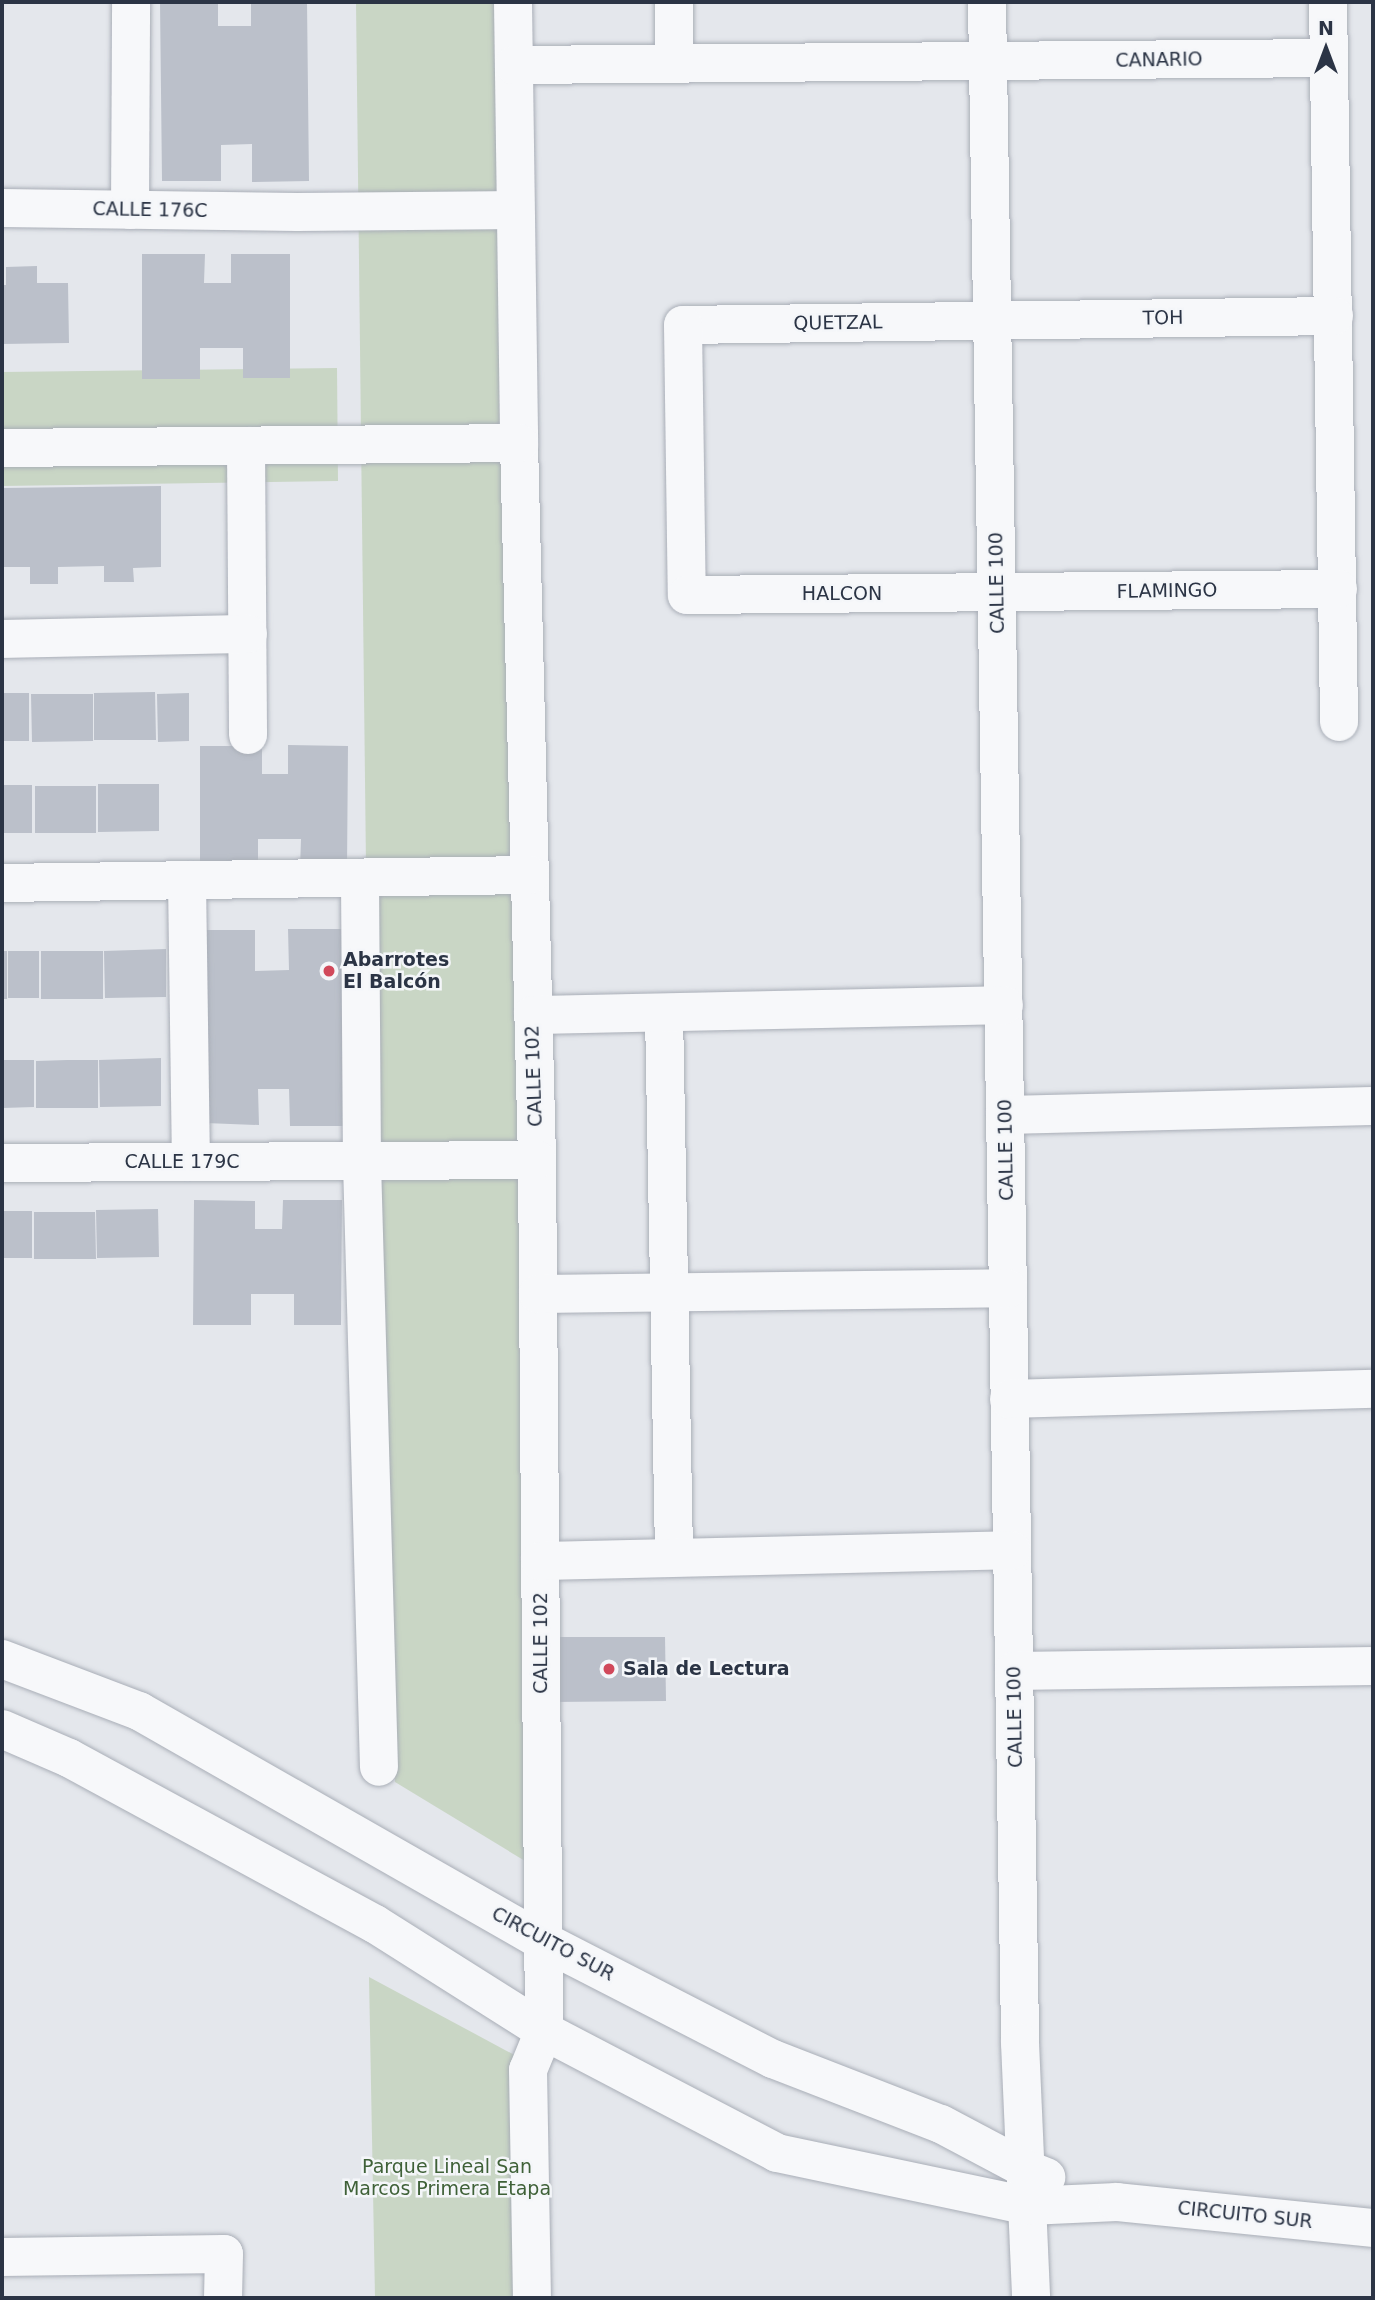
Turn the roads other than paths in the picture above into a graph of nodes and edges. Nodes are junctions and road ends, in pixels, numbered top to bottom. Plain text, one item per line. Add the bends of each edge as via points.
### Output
1 (131, 2) edge
2 (513, 2) edge
3 (674, 2) edge
4 (987, 2) edge
5 (1328, 2) edge
6 (1329, 58) junction
7 (674, 63) junction
8 (988, 63) junction
9 (514, 65) junction
10 (2, 208) edge
11 (130, 210) junction
12 (515, 210) junction
13 (1334, 316) junction
14 (993, 321) junction
15 (519, 443) junction
16 (246, 446) junction
17 (2, 448) edge
18 (1338, 589) junction
19 (997, 593) junction
20 (687, 595) joint
21 (247, 634) junction
22 (2, 639) edge
23 (1339, 722) dead end
24 (247, 735) dead end
25 (530, 876) junction
26 (360, 879) junction
27 (187, 880) junction
28 (2, 883) edge
29 (533, 1000) junction
30 (1004, 1005) junction
31 (664, 1013) junction
32 (1373, 1107) edge
33 (1005, 1115) junction
34 (537, 1160) junction
35 (191, 1162) junction
36 (2, 1163) edge
37 (362, 1163) junction
38 (1008, 1288) junction
39 (538, 1294) junction
40 (670, 1294) junction
41 (1373, 1389) edge
42 (1009, 1399) junction
43 (1012, 1550) junction
44 (674, 1555) junction
45 (540, 1561) junction
46 (2, 1658) edge
47 (1373, 1666) edge
48 (1014, 1671) junction
49 (2, 1729) edge
50 (379, 1767) dead end
51 (543, 1941) junction
52 (544, 2031) junction
53 (1027, 2188) junction
54 (1373, 2228) edge
55 (2, 2257) edge
56 (223, 2298) edge
57 (533, 2298) edge
58 (1031, 2298) edge

1 - 11 street
2 - 9 street, CALLE 102
3 - 7 street
4 - 8 street, CALLE 100
5 - 6 street
6 - 8 street, CANARIO
6 - 13 street
7 - 8 street, CANARIO
7 - 9 street, CANARIO
8 - 14 street, CALLE 100
9 - 12 street, CALLE 102
10 - 11 street, CALLE 176C
11 - 12 street, CALLE 176C
12 - 15 street, CALLE 102
13 - 14 street, TOH
13 - 18 street
14 - 19 street, CALLE 100
14 - 20 street, QUETZAL via 683,325
15 - 16 street
15 - 25 street, CALLE 102
16 - 17 street
16 - 21 street
18 - 19 street, FLAMINGO
18 - 23 street
19 - 20 street, HALCON
19 - 30 street, CALLE 100
21 - 22 street
21 - 24 street
25 - 26 street
25 - 29 street, CALLE 102
26 - 27 street
26 - 37 street
27 - 28 street
27 - 35 street
29 - 31 street
29 - 34 street, CALLE 102
30 - 31 street
30 - 33 street, CALLE 100
31 - 40 street
32 - 33 street
33 - 38 street, CALLE 100
34 - 37 street, CALLE 179C
34 - 39 street, CALLE 102
35 - 36 street, CALLE 179C
35 - 37 street, CALLE 179C
37 - 50 street
38 - 40 street
38 - 42 street, CALLE 100
39 - 40 street
39 - 45 street, CALLE 102
40 - 44 street
41 - 42 street
42 - 43 street, CALLE 100
43 - 44 street
43 - 48 street, CALLE 100
44 - 45 street
45 - 51 street, CALLE 102
46 - 51 street, CIRCUITO SUR via 139,1711
47 - 48 street
48 - 53 street, CALLE 100
49 - 52 street, CIRCUITO SUR via 69,1758 375,1924
51 - 52 street, CALLE 102
51 - 53 street, CIRCUITO SUR via 773,2059 941,2124
52 - 53 street, CIRCUITO SUR via 777,2153
52 - 57 street, CALLE 102 via 528,2070
53 - 54 street, CIRCUITO SUR via 1117,2202
53 - 58 street, CALLE 100
55 - 56 street via 223,2254

